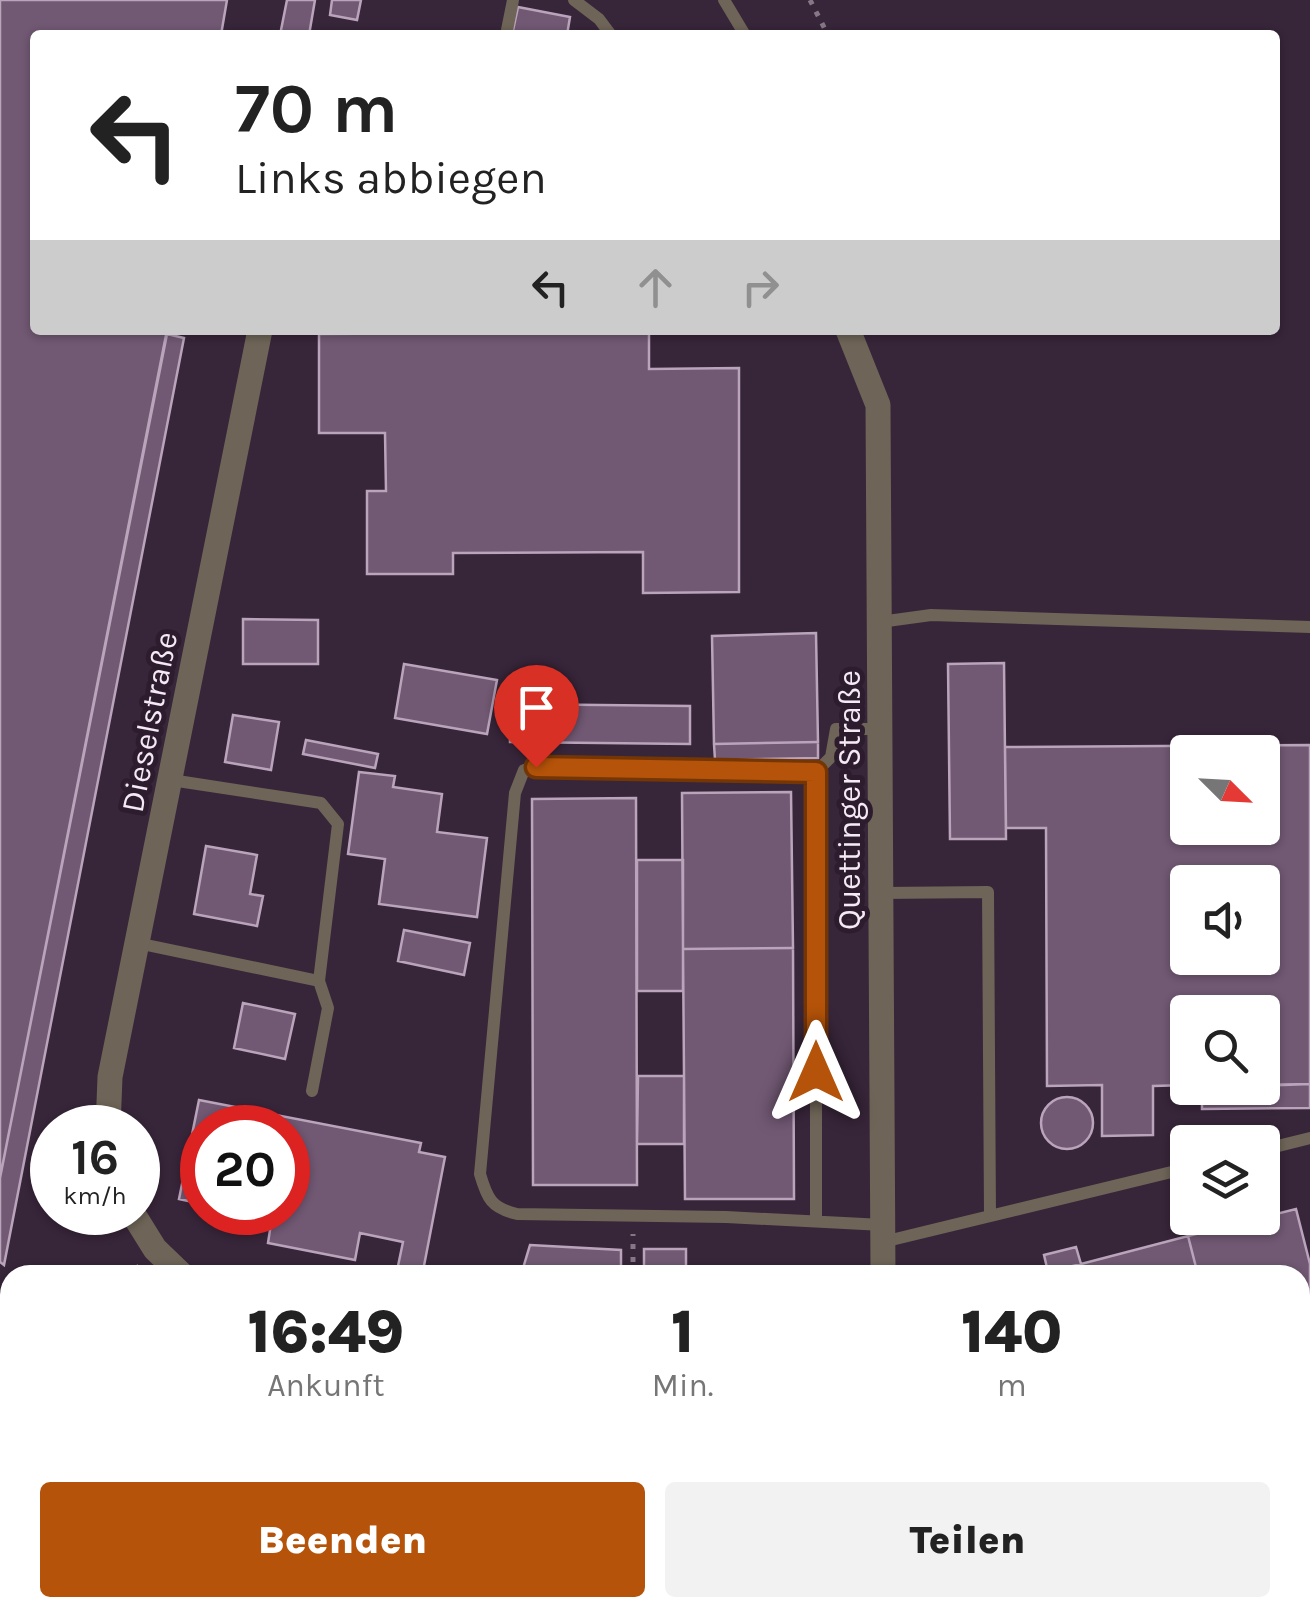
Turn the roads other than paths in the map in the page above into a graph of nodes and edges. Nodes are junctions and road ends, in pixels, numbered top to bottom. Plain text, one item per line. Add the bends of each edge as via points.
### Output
1 (513, 0) edge
2 (574, 0) edge
3 (724, 0) edge
4 (507, 30) edge
5 (607, 30) edge
6 (742, 30) edge
7 (259, 335) edge
8 (850, 335) edge
9 (880, 622) junction
10 (1310, 627) edge
11 (881, 728) junction
12 (816, 772) junction
13 (171, 780) junction
14 (882, 893) junction
15 (138, 943) junction
16 (319, 981) junction
17 (312, 1091) dead end
18 (109, 1105) edge
19 (1310, 1138) edge
20 (1280, 1146) edge
21 (1170, 1172) edge
22 (990, 1216) junction
23 (816, 1222) junction
24 (883, 1234) junction
25 (146, 1235) edge
26 (172, 1265) edge
27 (883, 1265) edge

1 - 4 lane
2 - 5 lane
3 - 6 lane
7 - 13 street, Dieselstraße
8 - 9 street, Quettinger Straße via 878,405
9 - 10 lane via 931,615
9 - 11 street, Quettinger Straße
11 - 12 lane via 836,729 831,757
11 - 14 street, Quettinger Straße
12 - 23 lane
12 - 23 lane via 524,770 480,1174 499,1210 517,1214
13 - 15 street, Dieselstraße
13 - 16 lane via 322,803 338,824
14 - 22 lane via 988,892
14 - 24 street, Quettinger Straße
15 - 16 lane
15 - 18 street, Dieselstraße
16 - 17 lane via 328,1008
19 - 20 lane
21 - 22 lane
22 - 24 lane
23 - 24 lane
24 - 27 street, Quettinger Straße
25 - 26 street

